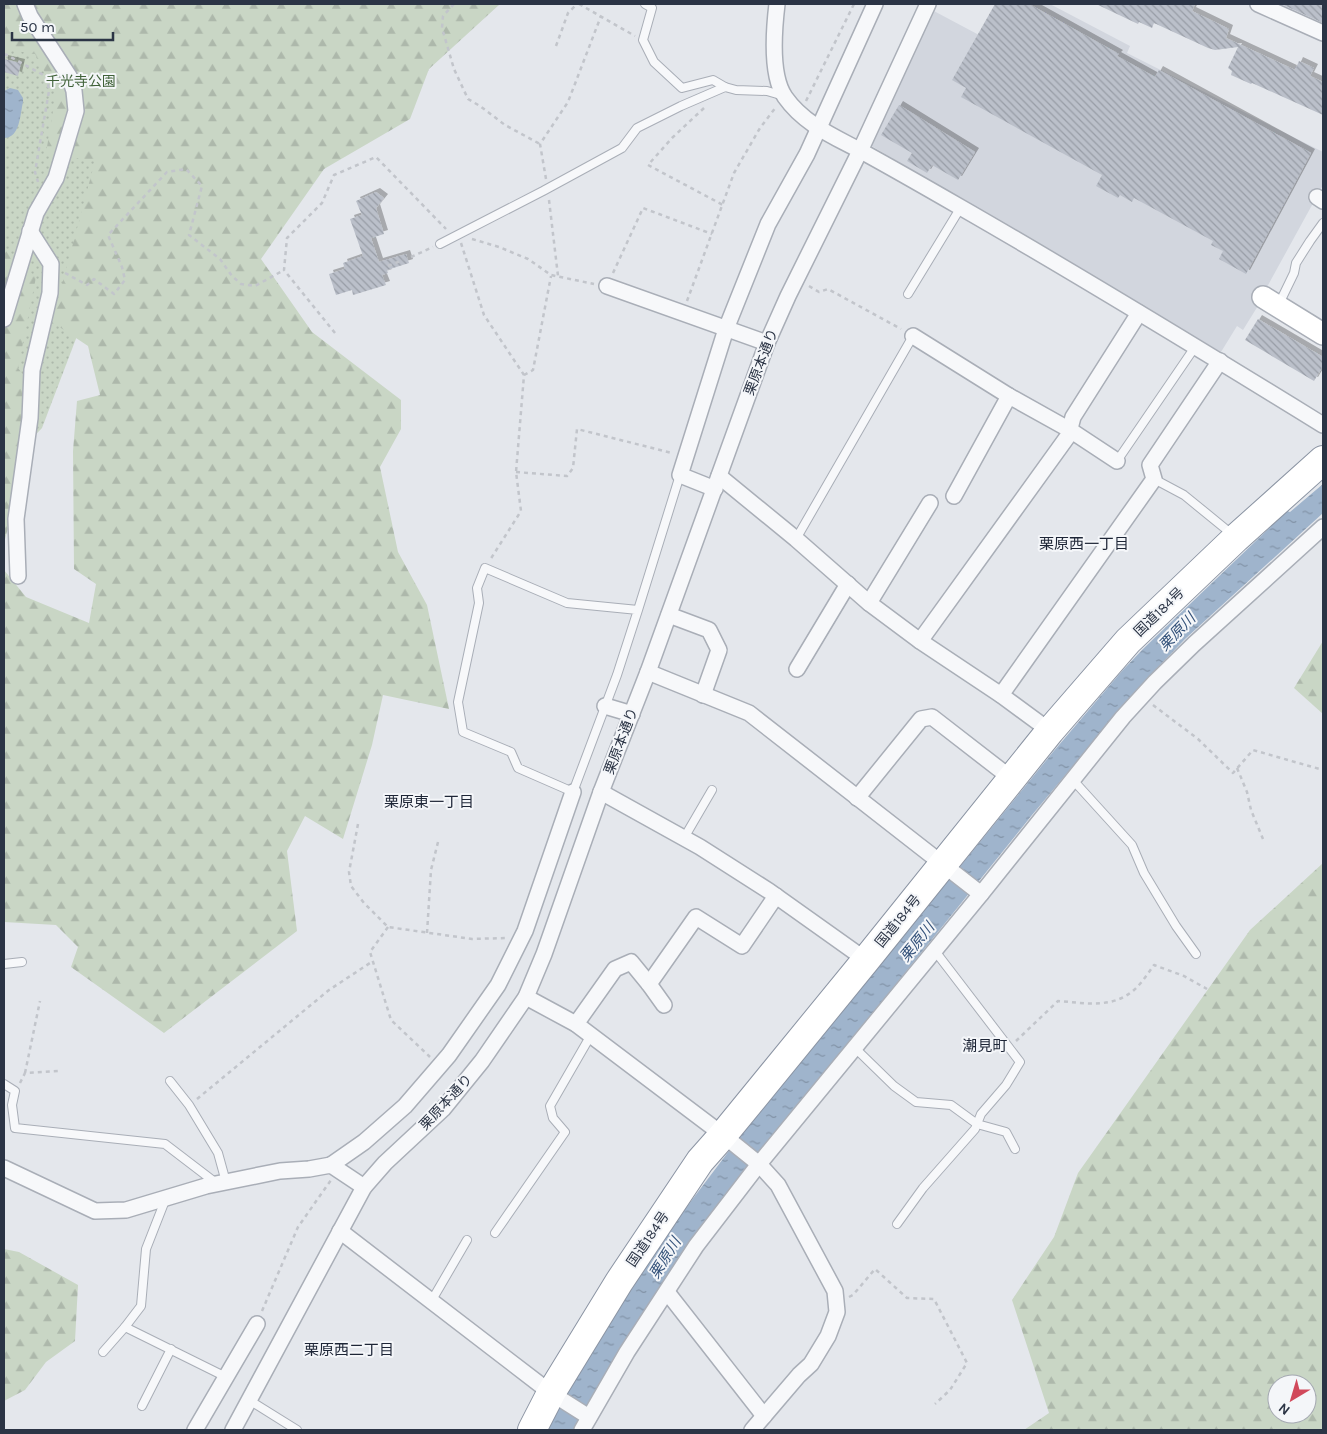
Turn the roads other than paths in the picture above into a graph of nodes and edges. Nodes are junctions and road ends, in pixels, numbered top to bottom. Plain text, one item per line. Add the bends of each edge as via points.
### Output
1 (25, 4) edge
2 (645, 4) edge
3 (777, 4) edge
4 (875, 4) edge
5 (928, 4) edge
6 (1258, 4) edge
7 (1323, 33) edge
8 (725, 87) junction
9 (784, 96) junction
10 (819, 129) junction
11 (860, 151) junction
12 (961, 207) junction
13 (1323, 223) edge
14 (30, 231) junction
15 (440, 244) road end
16 (607, 286) road end
17 (908, 294) dead end
18 (1271, 301) joint
19 (1139, 313) junction
20 (4, 319) edge
21 (726, 329) junction
22 (1323, 334) edge
23 (913, 336) joint
24 (767, 343) junction
25 (1195, 347) junction
26 (1220, 361) junction
27 (1009, 396) junction
28 (1323, 425) edge
29 (1070, 430) junction
30 (1323, 460) edge
31 (1117, 462) joint
32 (680, 475) junction
33 (1154, 478) junction
34 (717, 482) junction
35 (954, 496) dead end
36 (930, 503) dead end
37 (1323, 527) edge
38 (1236, 538) junction
39 (796, 539) junction
40 (18, 576) dead end
41 (848, 584) junction
42 (869, 603) junction
43 (638, 610) junction
44 (670, 615) junction
45 (920, 641) junction
46 (797, 669) dead end
47 (648, 672) junction
48 (704, 695) junction
49 (1000, 695) junction
50 (605, 706) junction
51 (632, 714) junction
52 (1050, 731) junction
53 (1012, 778) junction
54 (1073, 780) junction
55 (712, 790) dead end
56 (573, 792) junction
57 (602, 792) junction
58 (857, 798) junction
59 (684, 838) junction
60 (948, 869) junction
61 (977, 892) junction
62 (776, 896) junction
63 (935, 951) junction
64 (1196, 954) dead end
65 (866, 960) junction
66 (22, 962) dead end
67 (4, 964) edge
68 (649, 984) junction
69 (526, 997) junction
70 (664, 1005) dead end
71 (576, 1024) junction
72 (591, 1035) junction
73 (855, 1048) junction
74 (170, 1081) dead end
75 (4, 1084) edge
76 (977, 1124) junction
77 (729, 1139) junction
78 (1016, 1149) dead end
79 (756, 1162) junction
80 (4, 1168) edge
81 (334, 1168) junction
82 (222, 1183) junction
83 (364, 1187) junction
84 (166, 1198) junction
85 (896, 1224) dead end
86 (340, 1230) junction
87 (495, 1233) dead end
88 (466, 1240) dead end
89 (666, 1292) junction
90 (432, 1300) junction
91 (257, 1324) road end
92 (125, 1327) junction
93 (171, 1349) junction
94 (103, 1352) dead end
95 (226, 1377) junction
96 (557, 1397) junction
97 (249, 1400) junction
98 (142, 1406) dead end
99 (764, 1416) junction
100 (585, 1420) edge
101 (196, 1430) edge
102 (233, 1430) edge
103 (298, 1430) edge
104 (532, 1430) edge
105 (752, 1430) edge

1 - 14 street via 69,76 76,111 56,178 36,213
2 - 8 lane via 652,8 643,40 654,62 682,88 712,80
3 - 9 street via 774,32 776,65
4 - 10 street
5 - 11 street, 栗原本通り
6 - 7 street
8 - 9 lane
8 - 15 lane via 637,128 622,148
9 - 10 street
10 - 11 street
10 - 21 street via 768,224
11 - 12 street
11 - 24 street, 栗原本通り
12 - 17 lane
12 - 19 street
13 - 18 lane via 1296,263 1294,273
14 - 20 street
14 - 40 street via 50,264 50,293 32,370 30,418 16,519
16 - 21 street
18 - 22 street
19 - 25 street
19 - 29 street via 1073,417
21 - 24 street
21 - 32 street
23 - 27 street
23 - 39 lane
24 - 34 street, 栗原本通り
25 - 26 street
25 - 31 lane
26 - 28 street
26 - 33 street via 1150,465
27 - 29 street
27 - 35 street
29 - 31 street
29 - 45 street
30 - 38 highway, 国道184号
32 - 34 street
32 - 43 lane
33 - 38 lane via 1184,495
33 - 49 street
34 - 39 street
34 - 44 street, 栗原本通り
36 - 42 street
37 - 54 street via 1142,696
38 - 52 highway, 国道184号 via 1128,641
39 - 41 street
41 - 42 street
41 - 46 street
42 - 45 street
43 - 50 lane
43 - 56 lane via 567,603 486,568 477,588 479,603 458,702 463,732 511,752 518,768
44 - 47 street, 栗原本通り
44 - 48 street via 710,630 719,650
45 - 49 street
47 - 48 street
47 - 51 street, 栗原本通り
48 - 58 street via 749,713
49 - 52 street
50 - 51 street
50 - 56 lane
51 - 57 street, 栗原本通り
52 - 53 highway, 国道184号
53 - 58 street via 932,717 921,719
53 - 60 highway, 国道184号
54 - 61 street
54 - 64 lane via 1132,845 1144,873
55 - 59 lane
56 - 81 street via 522,938 498,985 449,1055 405,1106
57 - 59 street
57 - 69 street, 栗原本通り
58 - 60 street
59 - 62 street
60 - 61 street
60 - 65 highway, 国道184号
61 - 63 street
62 - 65 street
62 - 68 street via 742,946 696,917
63 - 73 street
63 - 76 lane via 1020,1062
65 - 77 highway, 国道184号
66 - 67 lane
68 - 70 street
68 - 71 street via 630,962 615,969
69 - 71 street
69 - 83 street, 栗原本通り via 482,1061 443,1109
71 - 72 street
72 - 77 street
72 - 87 lane via 550,1106 553,1118 565,1132
73 - 76 lane via 894,1086 916,1102 951,1104
73 - 79 street
74 - 82 lane via 218,1153
75 - 82 lane via 15,1091 12,1104 15,1128 165,1144
76 - 78 lane via 1006,1132
76 - 85 lane
77 - 79 street
77 - 96 highway, 国道184号 via 700,1162 619,1282
79 - 89 street
79 - 99 street via 778,1185 835,1291 837,1312 812,1364 799,1374
80 - 84 street via 95,1211 126,1210
81 - 82 street via 280,1171
81 - 83 street
82 - 84 street
83 - 86 street, 栗原本通り
84 - 92 lane via 146,1249 140,1306
86 - 90 street
86 - 97 street, 栗原本通り
88 - 90 lane
89 - 99 street
89 - 100 street
90 - 96 street
91 - 95 street
92 - 93 lane
92 - 94 lane
93 - 95 lane
93 - 98 lane
95 - 101 street
96 - 100 street
96 - 104 highway, 国道184号
97 - 102 street, 栗原本通り
97 - 103 lane
99 - 105 street

